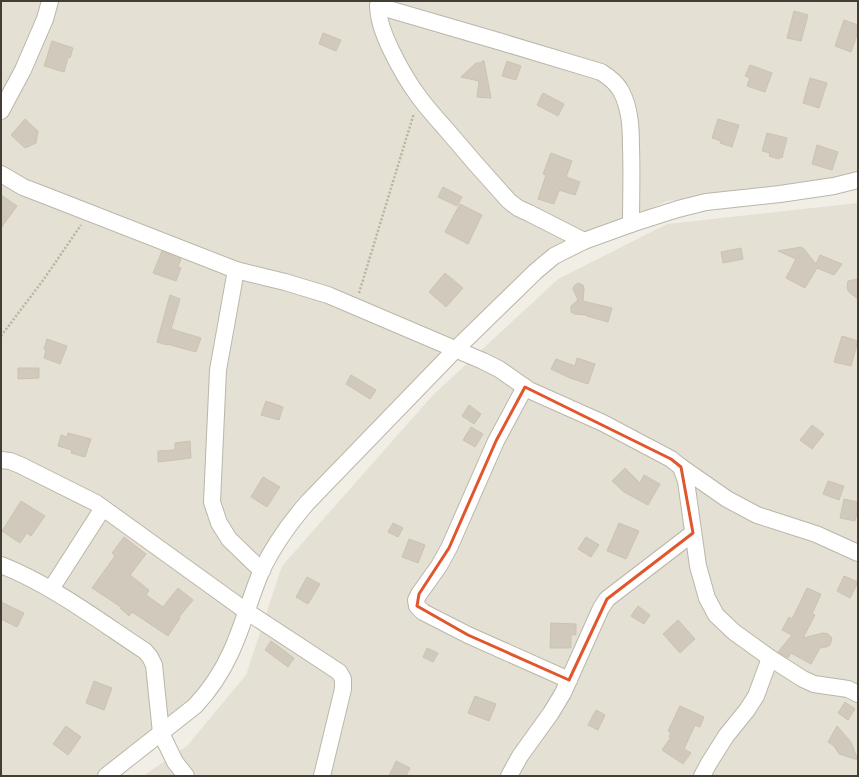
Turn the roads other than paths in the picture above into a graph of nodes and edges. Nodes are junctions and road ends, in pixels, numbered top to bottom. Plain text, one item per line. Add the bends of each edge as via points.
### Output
1 (50, 1) edge
2 (378, 4) edge
3 (1, 111) edge
4 (1, 174) edge
5 (858, 180) edge
6 (631, 224) junction
7 (584, 241) junction
8 (236, 270) junction
9 (456, 349) junction
10 (525, 388) junction
11 (1, 460) edge
12 (681, 467) junction
13 (103, 508) junction
14 (693, 533) junction
15 (858, 553) edge
16 (1, 565) edge
17 (262, 572) junction
18 (50, 589) junction
19 (246, 611) junction
20 (770, 658) junction
21 (568, 680) junction
22 (858, 694) edge
23 (161, 733) junction
24 (106, 776) edge
25 (186, 776) edge
26 (322, 776) edge
27 (509, 776) edge
28 (702, 776) edge

1 - 3 street via 23,70
2 - 6 street via 601,72 612,79 620,89 627,106 630,125
2 - 7 street via 383,31 398,63 419,97 509,201
4 - 8 street via 24,187
5 - 6 street via 780,194 706,202
6 - 7 street
7 - 9 street via 554,256 535,272
8 - 9 street via 328,295
8 - 17 street via 218,370 212,502 219,523 229,539
9 - 10 street via 499,369
9 - 17 street via 307,503 278,540
10 - 12 street via 603,423 671,459
10 - 21 street via 496,441 449,548 416,600 417,606 423,612
11 - 13 street via 20,465
12 - 14 street via 686,481
12 - 15 street via 727,499 757,515 816,534
13 - 18 street
13 - 19 street
14 - 20 street via 698,566 707,598 716,615 734,632
14 - 21 street via 607,599
16 - 18 street
17 - 19 street
18 - 23 street via 145,651 150,657 154,665
19 - 23 street via 231,652 207,693
19 - 26 street via 339,672 343,679 343,689
20 - 22 street via 814,684 848,689
20 - 28 street via 756,696 726,736
21 - 27 street via 551,713
23 - 24 street
23 - 25 street via 174,762

